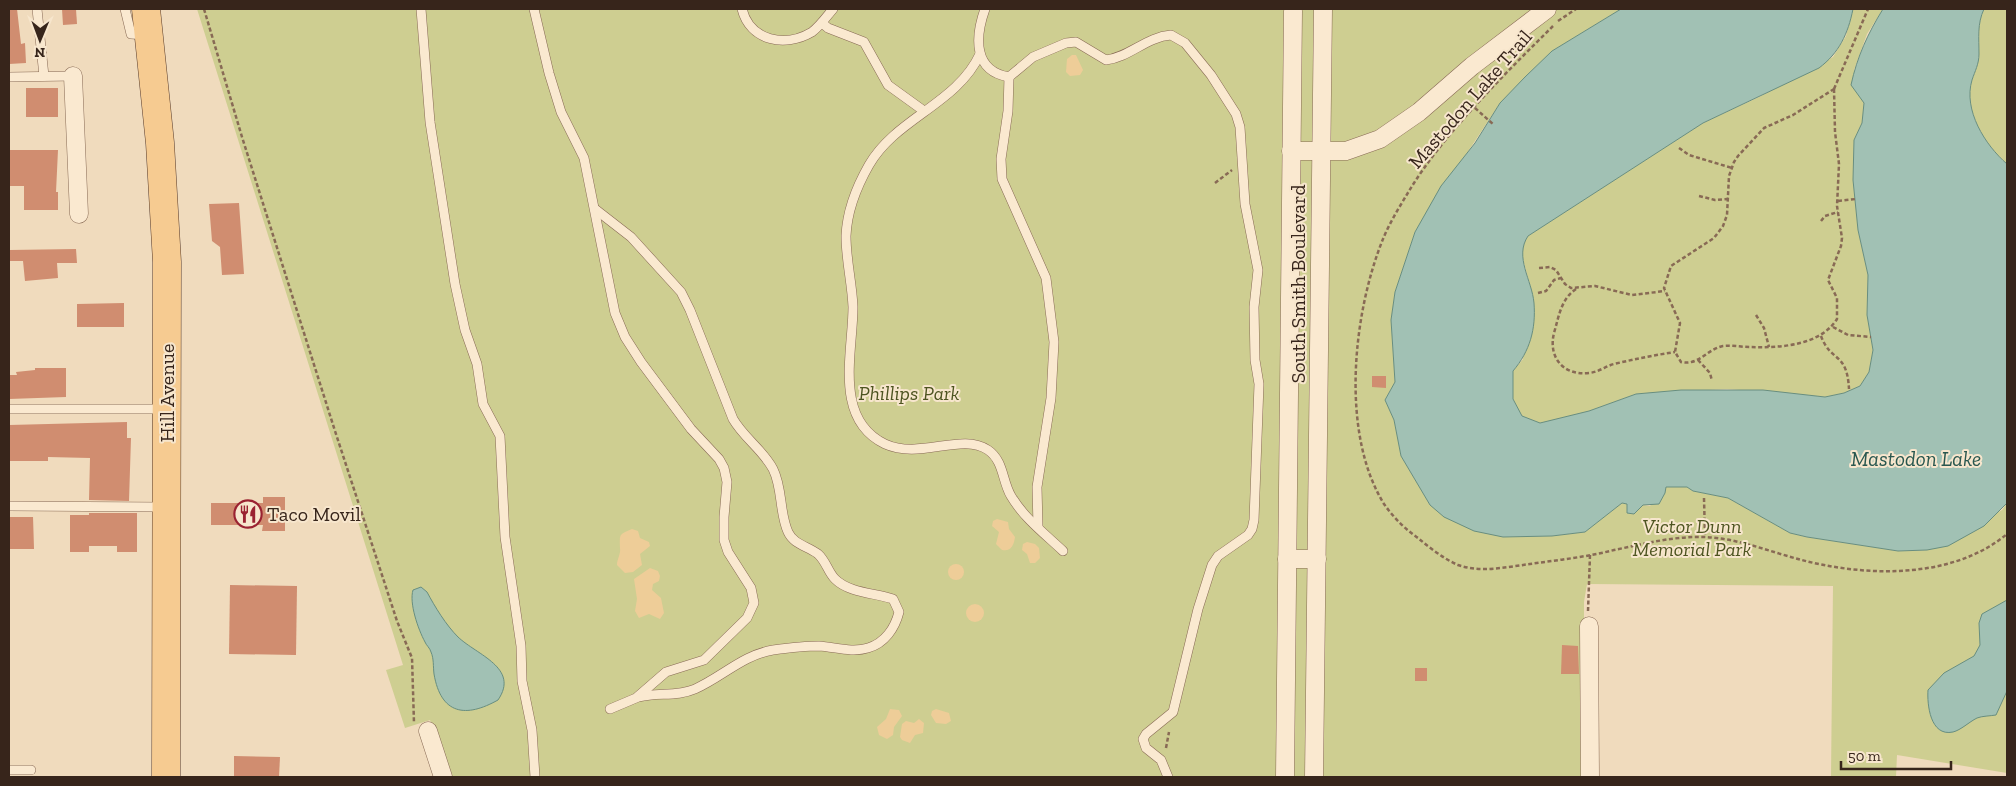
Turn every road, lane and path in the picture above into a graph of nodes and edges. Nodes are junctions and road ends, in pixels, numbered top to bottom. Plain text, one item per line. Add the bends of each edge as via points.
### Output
1 (38, 9) edge
2 (126, 9) edge
3 (204, 9) edge
4 (421, 9) edge
5 (534, 9) edge
6 (742, 9) edge
7 (833, 9) edge
8 (985, 9) edge
9 (1314, 9) edge
10 (1323, 9) edge
11 (1547, 9) edge
12 (1576, 9) edge
13 (1868, 9) edge
14 (1290, 10) edge
15 (147, 22) edge
16 (822, 23) junction
17 (980, 54) junction
18 (9, 76) edge
19 (44, 76) junction
20 (73, 76) joint
21 (1009, 77) junction
22 (1834, 89) junction
23 (1476, 108) junction
24 (924, 111) junction
25 (1494, 125) dead end
26 (1679, 148) dead end
27 (1291, 151) junction
28 (1320, 152) junction
29 (1732, 168) junction
30 (1699, 196) dead end
31 (1728, 199) junction
32 (1856, 199) dead end
33 (1837, 201) junction
34 (595, 209) junction
35 (1838, 212) junction
36 (79, 214) dead end
37 (1821, 221) dead end
38 (1539, 268) dead end
39 (1561, 278) junction
40 (1576, 289) junction
41 (1665, 292) junction
42 (1538, 293) dead end
43 (1756, 315) dead end
44 (1833, 326) junction
45 (1821, 336) junction
46 (1871, 338) dead end
47 (1768, 347) junction
48 (1675, 352) junction
49 (1698, 360) junction
50 (1712, 381) dead end
51 (1849, 389) dead end
52 (9, 409) edge
53 (167, 409) junction
54 (1704, 498) dead end
55 (9, 506) edge
56 (167, 507) junction
57 (1038, 527) junction
58 (2007, 534) edge
59 (1705, 537) junction
60 (1063, 550) dead end
61 (1590, 554) junction
62 (1287, 559) junction
63 (1317, 559) junction
64 (1587, 623) joint
65 (636, 698) junction
66 (610, 709) dead end
67 (1171, 715) junction
68 (421, 728) joint
69 (1161, 760) junction
70 (9, 770) edge
71 (31, 770) dead end
72 (166, 777) edge
73 (443, 777) edge
74 (535, 777) edge
75 (1168, 777) edge
76 (1284, 777) edge
77 (1314, 777) edge
78 (1590, 777) edge

1 - 19 lane
2 - 15 lane via 131,34
3 - 68 path via 329,412 412,658
4 - 74 lane via 430,122 455,284 465,330 477,364 484,404 500,436 505,537 522,681 532,730
5 - 34 lane via 551,80 561,112 584,158
6 - 16 lane via 752,28 771,40 796,39
7 - 16 lane
8 - 17 lane via 980,23
9 - 14 street
10 - 28 street, South Smith Boulevard
11 - 28 street via 1472,66 1419,112 1380,139 1346,152
12 - 23 path, Mastodon Lake Trail via 1558,21
13 - 22 path
14 - 27 street, South Smith Boulevard
15 - 53 main road, Hill Avenue via 160,143 167,262
16 - 24 lane via 864,42 888,85
17 - 21 lane via 988,70
17 - 24 lane via 961,83
18 - 19 lane
19 - 20 lane
20 - 36 street
21 - 57 lane via 1002,173 1018,218 1046,278 1054,342 1051,398 1037,486
21 - 67 lane via 1033,58 1066,43 1076,42 1106,60 1171,35 1185,44 1211,74 1236,114 1240,127 1245,204 1258,270 1254,307 1259,384 1254,520 1248,535 1226,550 1212,565
22 - 29 path via 1793,115 1764,128
22 - 33 path via 1839,164
23 - 25 path
23 - 61 path, Mastodon Lake Trail via 1434,155 1410,189 1384,237 1373,271 1360,338 1357,411 1361,446 1370,475 1385,505 1404,528 1456,564 1475,569 1501,568
24 - 57 lane via 875,155 851,204 846,236 852,308 848,368 850,396 862,423 885,444 907,450 969,444 990,451 999,461 1010,494
26 - 29 path
27 - 28 street
27 - 62 street, South Smith Boulevard
28 - 63 street, South Smith Boulevard
29 - 31 path
30 - 31 path
31 - 41 path via 1727,215 1720,230 1708,242 1671,266 1666,276
32 - 33 path
33 - 35 path
34 - 65 lane via 615,313 625,337 676,411 724,468 727,482 724,540 751,588 754,603 747,618 704,660 666,672
34 - 65 lane via 632,237 686,299 733,419 775,473 788,534 798,544 820,555 841,584 893,599 899,612 890,632 867,649 804,646 772,650 748,658 693,690
35 - 37 path via 1825,216
35 - 44 path via 1841,246 1828,280 1839,310
38 - 39 path via 1554,269
39 - 40 path via 1568,287
39 - 42 path via 1554,280 1546,291
40 - 41 path via 1595,286 1632,295
40 - 48 path via 1568,294 1562,306 1552,346 1554,355 1567,370 1590,373 1612,364
41 - 48 path via 1680,323
43 - 47 path via 1764,328
44 - 45 path
44 - 46 path via 1848,335
45 - 47 path
45 - 51 path via 1848,371
47 - 49 path via 1721,346
48 - 49 path via 1681,362 1688,364
49 - 50 path via 1710,373
52 - 53 lane
53 - 56 main road, Hill Avenue
54 - 59 path
55 - 56 lane
56 - 72 main road, Hill Avenue
57 - 60 lane
58 - 59 path, Mastodon Lake Trail via 1992,547 1962,560 1940,567 1899,571 1803,561 1729,540
59 - 61 path, Mastodon Lake Trail via 1641,543
61 - 64 path
62 - 63 street
62 - 76 street, South Smith Boulevard
63 - 77 street, South Smith Boulevard
64 - 78 street
65 - 66 lane
67 - 69 path
67 - 69 lane via 1143,739 1146,748
68 - 73 street
69 - 75 lane
70 - 71 lane

